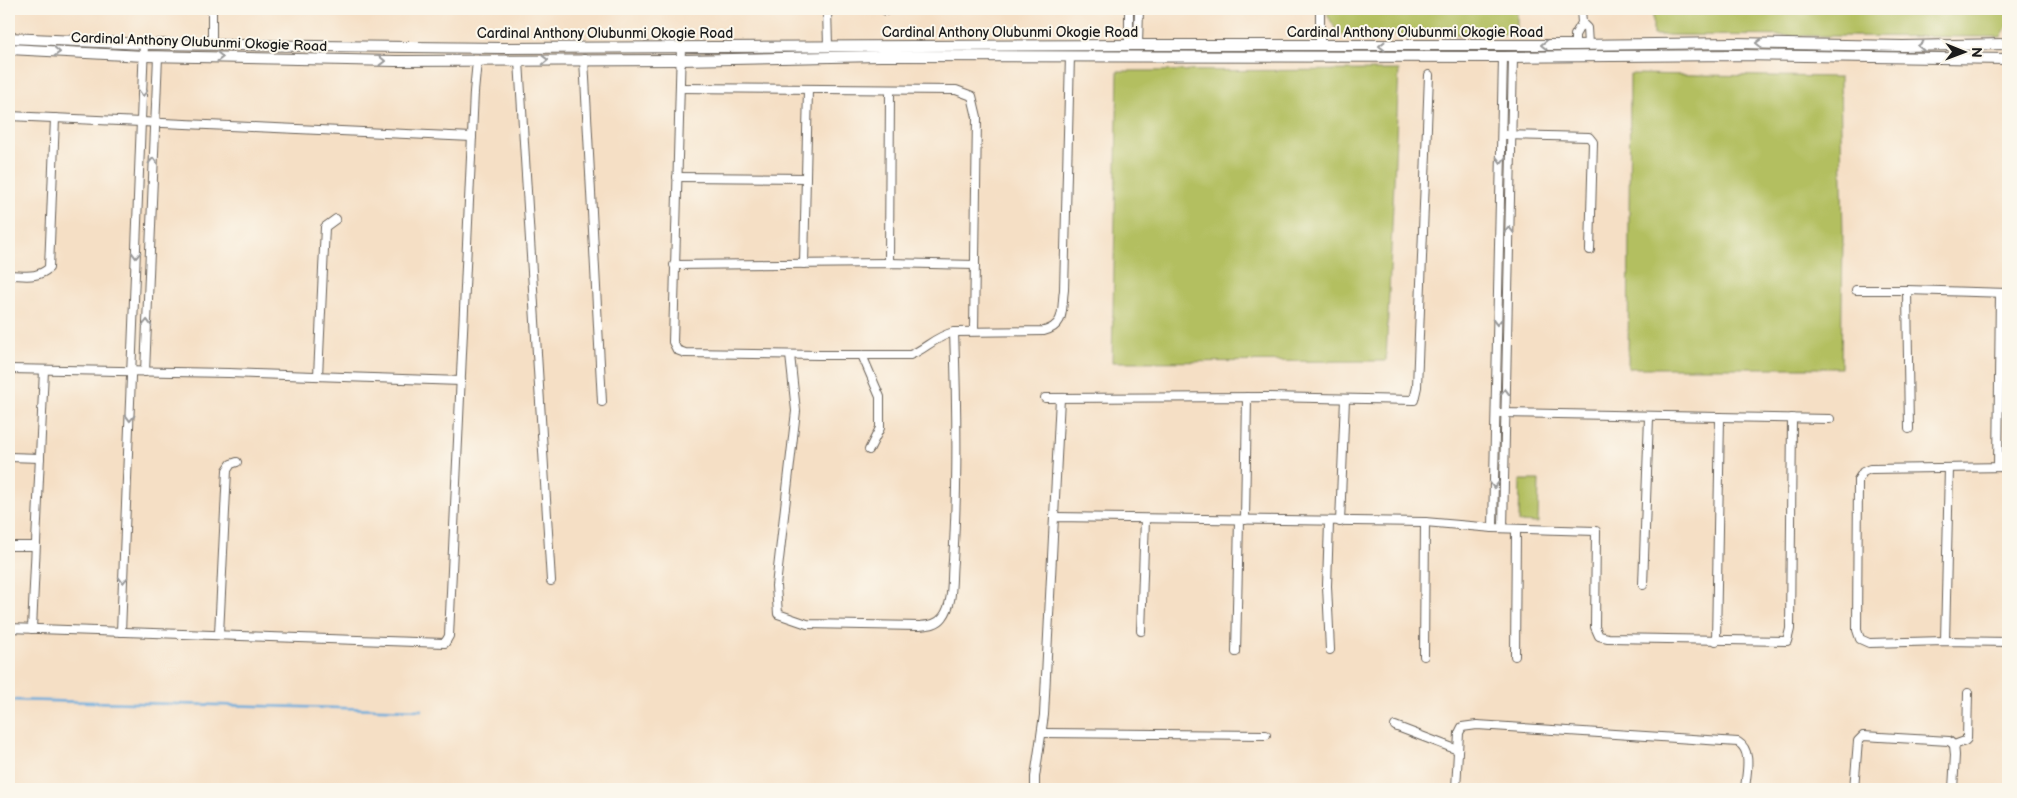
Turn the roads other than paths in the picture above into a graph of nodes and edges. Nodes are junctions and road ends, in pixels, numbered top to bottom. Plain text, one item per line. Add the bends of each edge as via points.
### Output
1 (212, 9) edge
2 (827, 9) edge
3 (1129, 9) edge
4 (1139, 9) edge
5 (1320, 9) edge
6 (1581, 9) edge
7 (1582, 22) junction
8 (9, 38) edge
9 (2007, 42) edge
10 (144, 44) junction
11 (212, 45) junction
12 (1133, 45) junction
13 (1195, 45) junction
14 (1575, 45) junction
15 (1588, 45) junction
16 (681, 46) junction
17 (828, 46) junction
18 (1320, 46) junction
19 (9, 49) edge
20 (144, 56) junction
21 (158, 56) junction
22 (1070, 56) junction
23 (1195, 56) junction
24 (1508, 57) junction
25 (584, 59) junction
26 (2007, 59) edge
27 (680, 60) junction
28 (477, 61) junction
29 (519, 61) junction
30 (1430, 75) dead end
31 (680, 88) junction
32 (808, 89) junction
33 (890, 90) junction
34 (9, 116) edge
35 (55, 118) junction
36 (142, 122) junction
37 (154, 123) junction
38 (1502, 134) junction
39 (1511, 135) junction
40 (472, 137) junction
41 (677, 177) junction
42 (806, 178) junction
43 (336, 219) dead end
44 (1590, 250) dead end
45 (889, 263) junction
46 (804, 264) junction
47 (674, 265) junction
48 (975, 265) junction
49 (9, 274) edge
50 (1856, 290) dead end
51 (1907, 290) junction
52 (2004, 293) edge
53 (974, 331) junction
54 (954, 332) junction
55 (790, 355) junction
56 (862, 355) junction
57 (9, 368) edge
58 (44, 370) junction
59 (132, 372) junction
60 (145, 372) junction
61 (318, 376) junction
62 (461, 381) junction
63 (1045, 398) dead end
64 (1060, 398) junction
65 (1248, 398) junction
66 (1345, 399) junction
67 (602, 402) dead end
68 (1496, 412) junction
69 (1505, 413) junction
70 (1649, 416) junction
71 (1720, 418) junction
72 (1792, 418) junction
73 (1830, 419) dead end
74 (1909, 429) dead end
75 (869, 450) dead end
76 (9, 457) edge
77 (40, 458) junction
78 (237, 462) dead end
79 (1998, 467) junction
80 (2008, 467) edge
81 (1949, 468) junction
82 (1054, 518) junction
83 (1145, 519) junction
84 (1242, 520) junction
85 (1329, 522) junction
86 (1340, 522) junction
87 (1425, 522) junction
88 (1493, 528) junction
89 (1503, 528) junction
90 (1516, 529) junction
91 (9, 546) edge
92 (35, 546) junction
93 (551, 581) dead end
94 (1643, 585) dead end
95 (9, 628) edge
96 (32, 628) junction
97 (1140, 631) dead end
98 (121, 632) junction
99 (219, 634) junction
100 (1716, 641) junction
101 (1945, 641) junction
102 (2008, 642) edge
103 (1330, 650) dead end
104 (1236, 652) dead end
105 (1424, 656) dead end
106 (1515, 656) dead end
107 (1968, 693) dead end
108 (1395, 726) dead end
109 (1042, 733) junction
110 (1266, 736) dead end
111 (1954, 745) junction
112 (1458, 750) junction
113 (1035, 789) edge
114 (1456, 789) edge
115 (1745, 789) edge
116 (1854, 789) edge
117 (1953, 789) edge

1 - 11 street
2 - 17 street
3 - 12 street
4 - 12 street
5 - 18 street
6 - 7 street
7 - 14 street via 1577,28
7 - 15 street
8 - 10 street, Cardinal Anthony Olubunmi Okogie Road
9 -> 15 street, Cardinal Anthony Olubunmi Okogie Road via 1903,46
9 - 26 street via 2004,54
10 - 11 street, Cardinal Anthony Olubunmi Okogie Road
10 - 20 street
11 - 16 street, Cardinal Anthony Olubunmi Okogie Road
12 - 13 street, Cardinal Anthony Olubunmi Okogie Road
12 - 17 street, Cardinal Anthony Olubunmi Okogie Road
13 - 18 street, Cardinal Anthony Olubunmi Okogie Road
13 - 23 street
14 - 15 street, Cardinal Anthony Olubunmi Okogie Road
14 -> 18 street, Cardinal Anthony Olubunmi Okogie Road
16 - 17 street, Cardinal Anthony Olubunmi Okogie Road
16 - 27 street
19 -> 20 street, Cardinal Anthony Olubunmi Okogie Road
20 - 21 street, Cardinal Anthony Olubunmi Okogie Road
20 -> 36 street
21 -> 28 street, Cardinal Anthony Olubunmi Okogie Road
21 - 37 street
22 - 23 street, Cardinal Anthony Olubunmi Okogie Road
22 - 27 street, Cardinal Anthony Olubunmi Okogie Road
22 - 53 street via 1064,290 1060,322 1044,332
23 - 24 street, Cardinal Anthony Olubunmi Okogie Road
24 - 26 street, Cardinal Anthony Olubunmi Okogie Road via 1739,55
24 - 38 street
24 - 39 street
25 - 27 street, Cardinal Anthony Olubunmi Okogie Road
29 -> 25 street, Cardinal Anthony Olubunmi Okogie Road
25 - 67 street
27 - 31 street
28 - 29 street, Cardinal Anthony Olubunmi Okogie Road
28 - 40 street
29 - 93 street
30 - 66 street via 1414,400
31 - 32 street
31 - 41 street
32 - 33 street
32 - 42 street
33 - 45 street
33 - 48 street via 956,90 972,96 977,117
34 - 35 street
35 - 36 street
35 - 49 street via 49,268 37,276
36 - 37 street
36 -> 59 street
37 - 40 street
60 -> 37 street
38 - 39 street
38 -> 68 street
39 - 44 street via 1589,137 1592,142
69 -> 39 street
40 - 62 street
41 - 42 street
41 - 47 street
42 - 46 street
43 - 61 street via 325,227
45 - 46 street
45 - 48 street
46 - 47 street
47 - 55 street via 673,342 677,350 686,353
48 - 53 street
50 - 51 street
51 - 52 street
51 - 74 street
52 - 79 street
53 - 54 street
54 - 55 street via 958,412 955,527 949,603 944,616 936,624 807,624 778,614 776,586 796,411
54 - 56 street via 942,335 910,355
55 - 56 street
56 - 75 street via 880,397 880,428
57 - 58 street
58 - 59 street
58 - 77 street
59 - 60 street
59 -> 98 street
60 - 61 street
61 - 62 street
62 - 99 street via 449,636 445,643
63 - 64 street
64 - 65 street
64 - 82 street
65 - 66 street
65 - 84 street
66 - 86 street
68 - 69 street
68 -> 88 street
69 - 70 street
69 - 89 street
70 - 71 street
70 - 94 street
71 - 72 street
71 - 100 street
72 - 73 street
72 - 100 street via 1790,629 1787,641
76 - 77 street
77 - 92 street
78 - 99 street via 227,470
79 - 80 street
79 - 81 street
81 - 101 street
81 - 101 street via 1870,469 1863,472 1858,480 1857,630 1860,639 1869,643
82 - 83 street
82 - 109 street
83 - 84 street
83 - 97 street
84 - 85 street
84 - 104 street
85 - 86 street
85 - 103 street
86 - 87 street
87 - 88 street
87 - 105 street
88 - 89 street
89 - 90 street
90 - 100 street via 1596,531 1595,627 1598,636
90 - 106 street
91 - 92 street
92 - 96 street
95 - 96 street
96 - 98 street
98 - 99 street
101 - 102 street
107 - 111 street via 1967,739
108 - 112 street
109 - 110 street
109 - 113 street
111 - 116 street via 1949,741 1863,736 1858,741
111 - 117 street
112 - 114 street
112 - 115 street via 1462,727 1477,725 1738,742 1747,754

